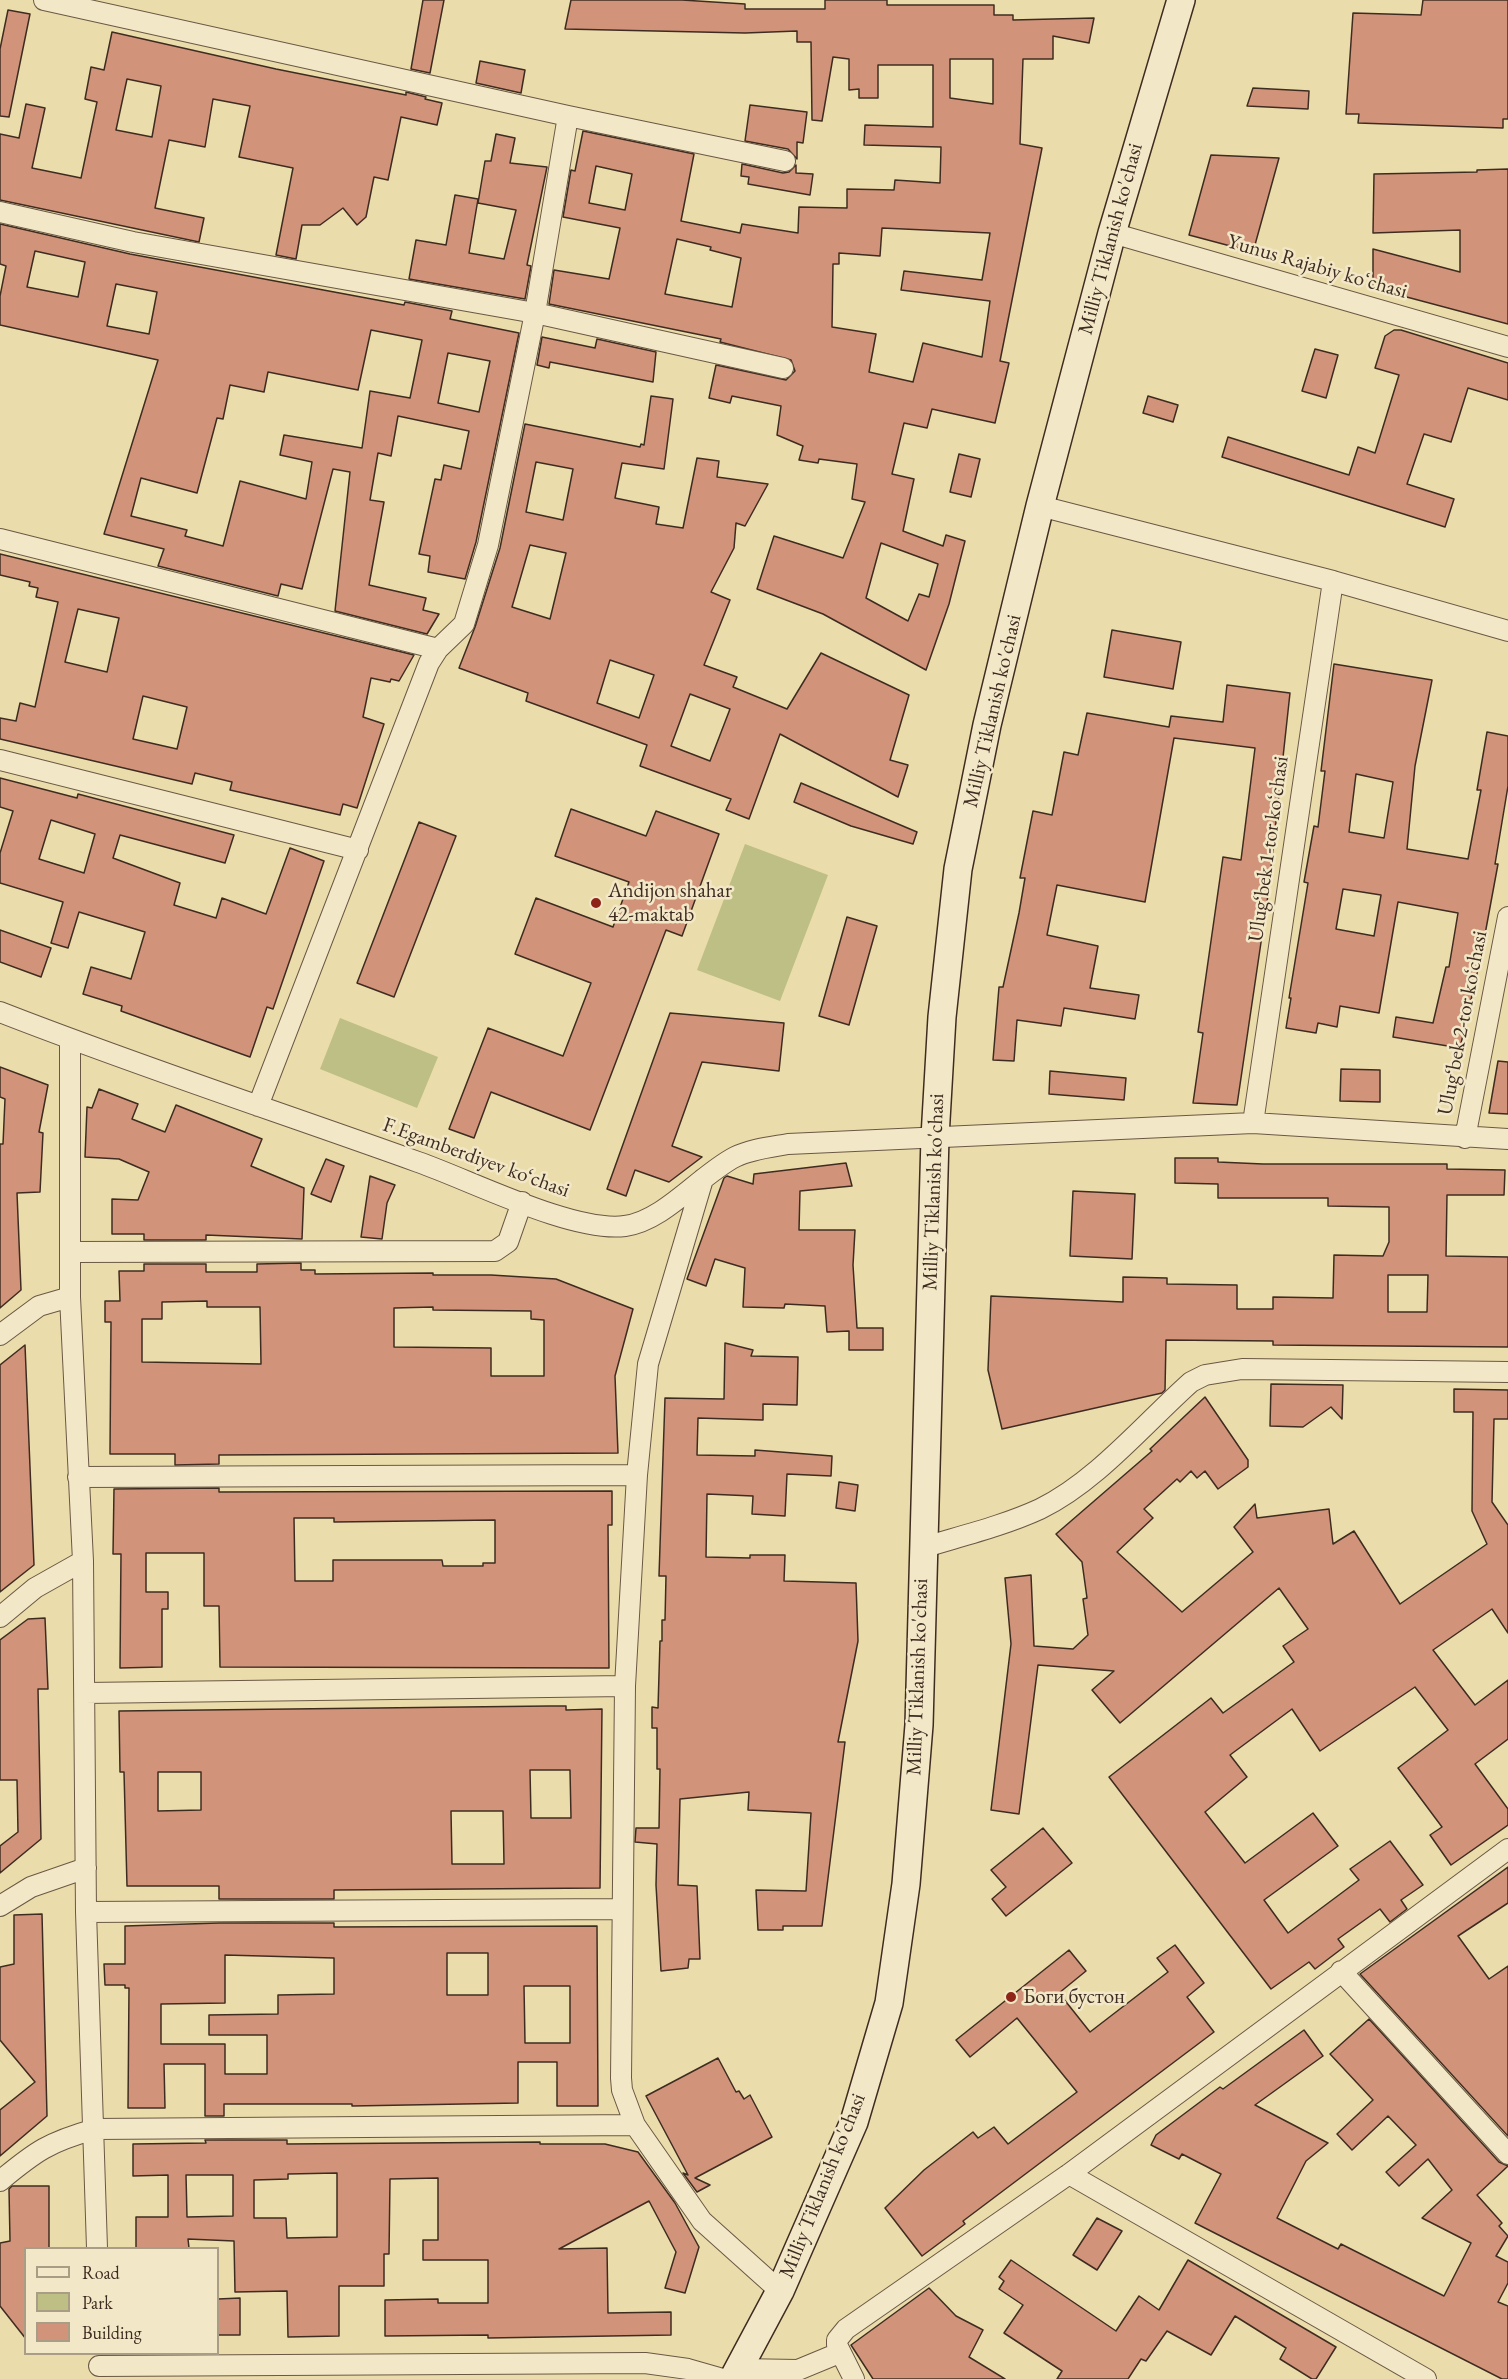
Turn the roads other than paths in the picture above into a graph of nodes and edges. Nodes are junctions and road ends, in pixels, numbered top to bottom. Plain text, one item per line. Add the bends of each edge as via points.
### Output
1 (44, 0) edge
2 (1181, 0) edge
3 (568, 116) junction
4 (785, 161) dead end
5 (0, 212) edge
6 (1112, 233) junction
7 (535, 313) junction
8 (1508, 347) edge
9 (783, 368) dead end
10 (1040, 506) junction
11 (0, 538) edge
12 (1334, 581) junction
13 (1508, 631) edge
14 (438, 649) junction
15 (0, 760) edge
16 (358, 850) junction
17 (1508, 917) edge
18 (0, 1012) edge
19 (70, 1039) junction
20 (258, 1106) junction
21 (1253, 1123) junction
22 (935, 1137) junction
23 (1465, 1138) junction
24 (1508, 1139) edge
25 (703, 1179) junction
26 (522, 1202) junction
27 (70, 1252) junction
28 (70, 1297) junction
29 (0, 1335) edge
30 (1508, 1372) edge
31 (637, 1475) junction
32 (78, 1477) junction
33 (922, 1548) junction
34 (83, 1561) junction
35 (0, 1617) edge
36 (625, 1686) junction
37 (85, 1693) junction
38 (1508, 1849) edge
39 (86, 1868) junction
40 (0, 1906) edge
41 (621, 1909) junction
42 (86, 1912) junction
43 (1341, 1971) junction
44 (635, 2125) junction
45 (95, 2129) junction
46 (1508, 2154) edge
47 (1069, 2174) junction
48 (0, 2181) edge
49 (97, 2247) edge
50 (780, 2291) junction
51 (839, 2353) junction
52 (98, 2366) edge
53 (732, 2376) edge
54 (854, 2379) edge
55 (1426, 2379) edge

1 - 3 street
2 - 6 main road, Milliy Tiklanish ko'chasi
3 - 4 street
3 - 7 street
5 - 7 street via 133,242
6 - 8 street, Yunus Rajabiy koʻchasi
6 - 10 main road, Milliy Tiklanish ko'chasi
7 - 9 street
7 - 14 street via 488,545 464,624
10 - 12 street
10 - 22 main road, Milliy Tiklanish ko'chasi via 987,725 958,869 942,1017
11 - 14 street
12 - 13 street
12 - 21 street, Ulug‘bek 1-tor koʻchasi
14 - 16 street via 429,663
15 - 16 street
16 - 20 street
17 - 23 street, Ulug‘bek 2-tor koʻchasi
18 - 19 street, F.Egamberdiyev kо‘chasi
19 - 20 street, F.Egamberdiyev kо‘chasi
19 - 27 street
20 - 26 street, F.Egamberdiyev kо‘chasi
21 - 22 street, F.Egamberdiyev kо‘chasi
21 - 23 street, F.Egamberdiyev kо‘chasi
22 - 25 street, F.Egamberdiyev kо‘chasi via 788,1144 760,1149 735,1157
22 - 33 main road, Milliy Tiklanish ko'chasi
23 - 24 street, F.Egamberdiyev kо‘chasi
25 - 26 street, F.Egamberdiyev kо‘chasi via 648,1220 624,1226 596,1225
25 - 31 street via 648,1364
26 - 27 street via 508,1242 495,1251
27 - 28 street
28 - 29 street via 39,1306
28 - 32 street
30 - 33 street via 1242,1369 1206,1375 1191,1382 1099,1467 1056,1500
31 - 32 street
31 - 36 street
32 - 34 street
33 - 50 main road, Milliy Tiklanish ko'chasi via 919,1725 906,1884 889,2002 854,2122
34 - 35 street via 35,1588
34 - 37 street
36 - 37 street
36 - 41 street
37 - 39 street
38 - 43 street
39 - 40 street via 31,1887
39 - 42 street
41 - 42 street
41 - 44 street via 621,2078
42 - 45 street
43 - 46 street
43 - 47 street
44 - 45 street
44 - 50 street via 702,2221
45 - 48 street via 51,2143
45 - 49 street
47 - 51 street via 846,2329 837,2340
47 - 55 street
50 - 53 main road, Milliy Tiklanish ko'chasi
51 - 53 street via 798,2370
51 - 54 street
52 - 53 street via 645,2363

